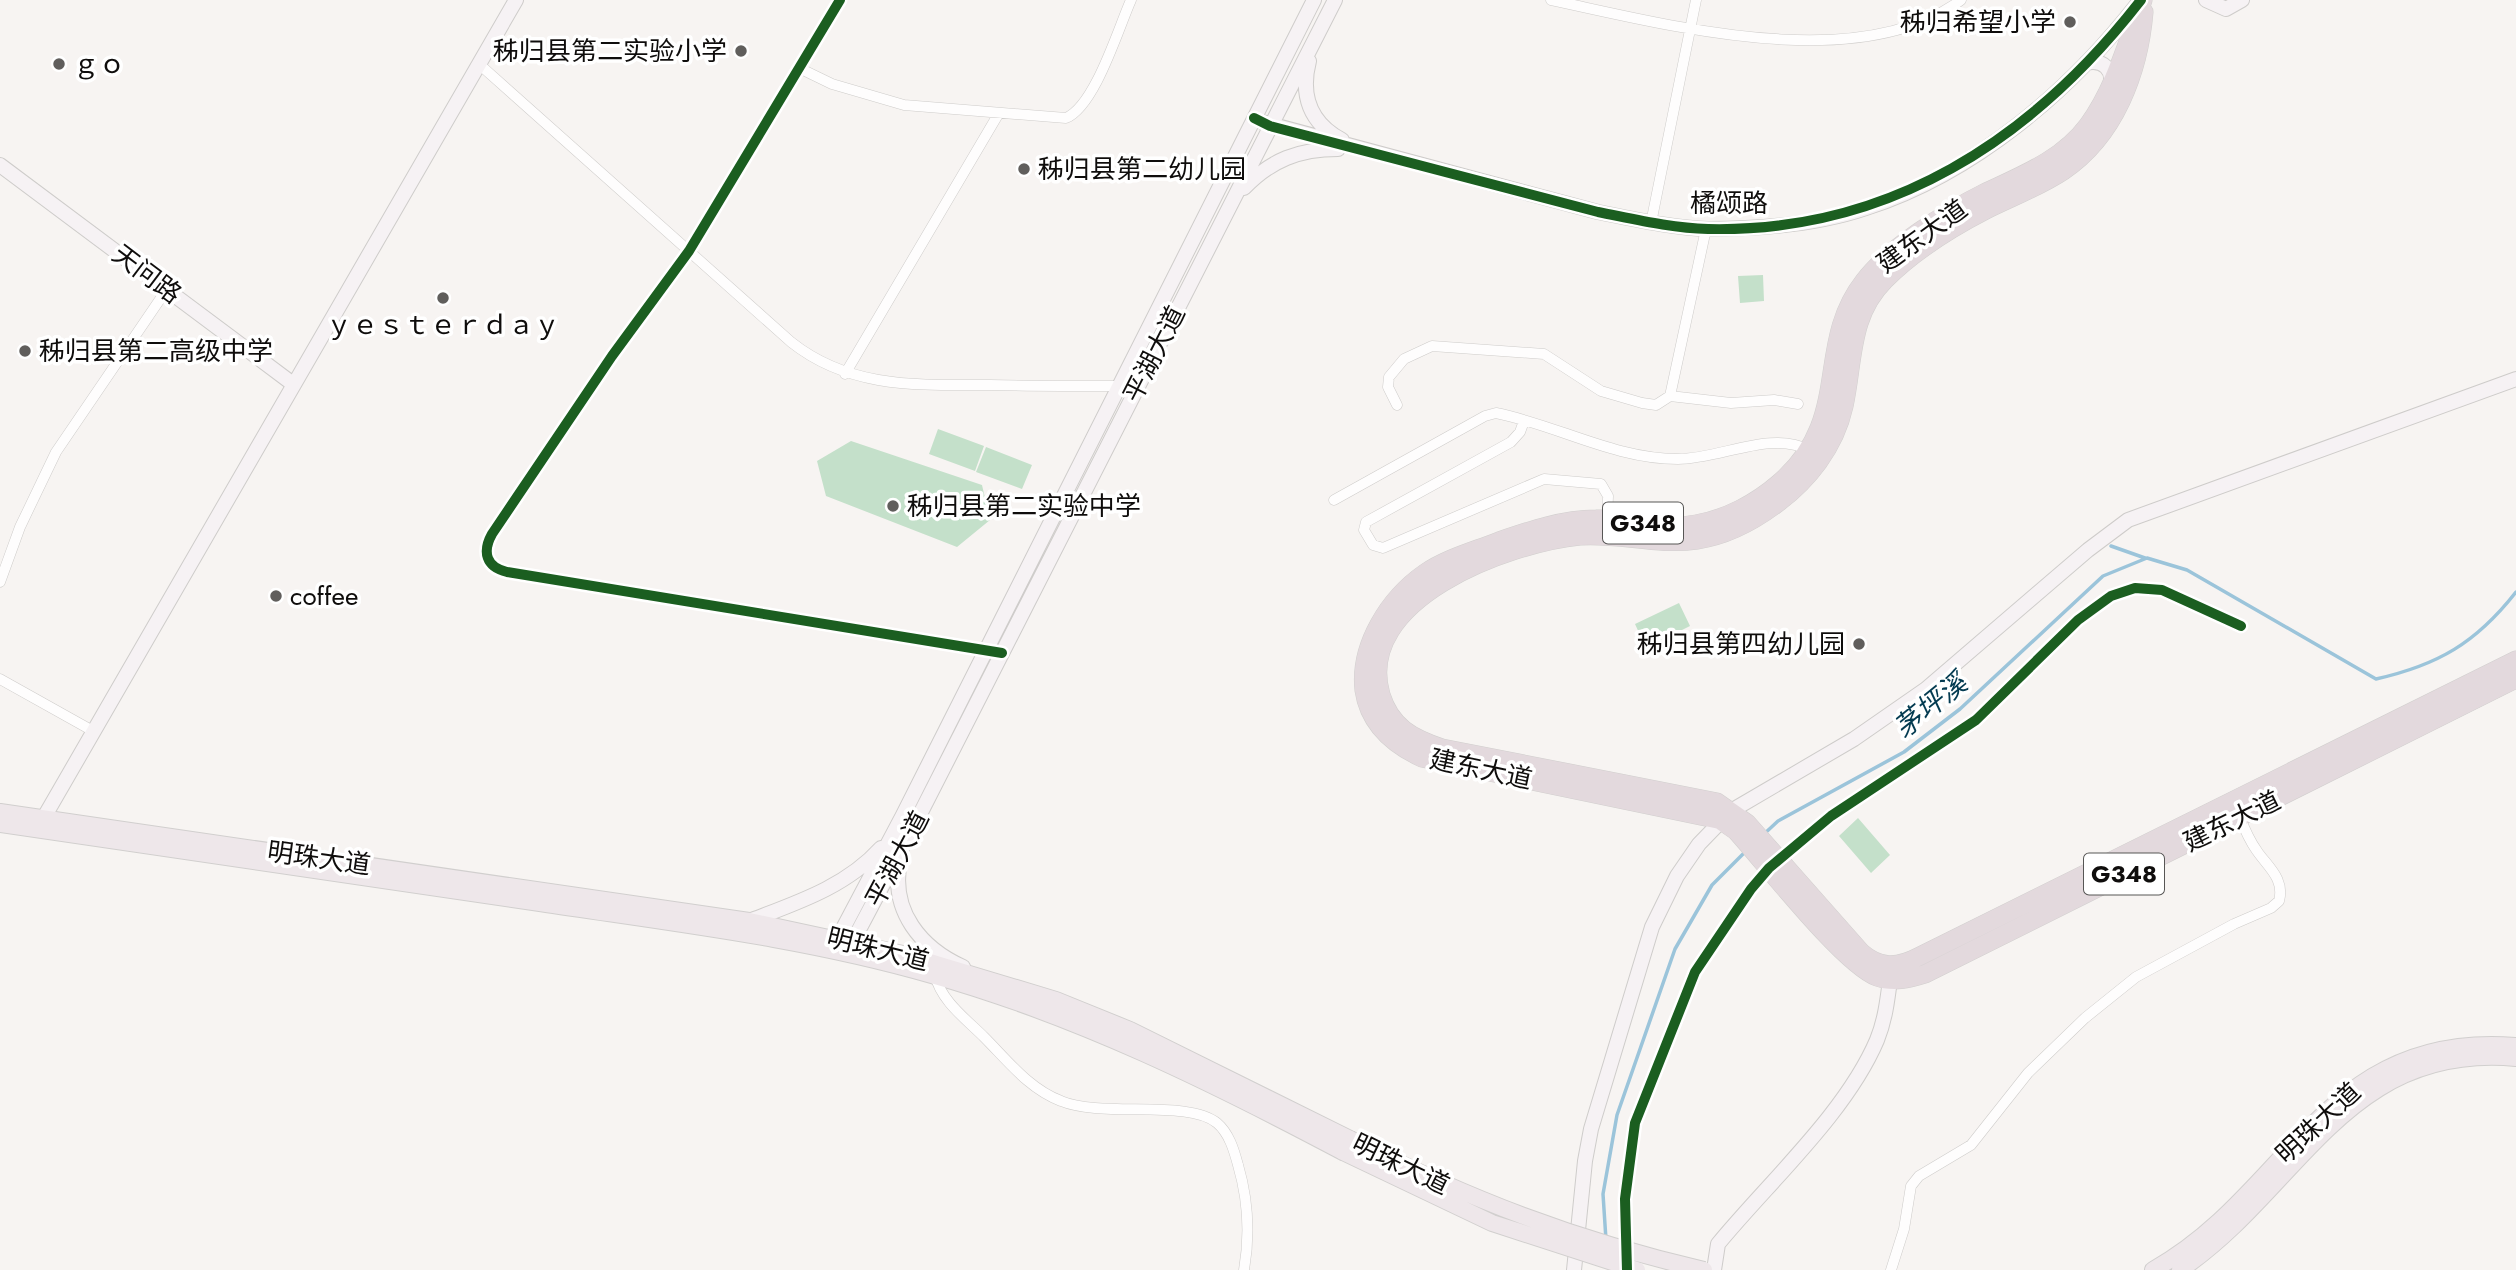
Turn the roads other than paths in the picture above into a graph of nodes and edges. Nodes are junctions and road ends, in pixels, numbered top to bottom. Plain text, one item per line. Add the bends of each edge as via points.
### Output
1 (516, 0) edge
2 (840, 0) edge
3 (1131, 0) edge
4 (1314, 0) edge
5 (1335, 0) edge
6 (1551, 0) edge
7 (1696, 0) edge
8 (1961, 0) edge
9 (2143, 0) edge
10 (2206, 0) edge
11 (2242, 0) edge
12 (1690, 29) junction
13 (1317, 35) junction
14 (2086, 63) junction
15 (479, 64) junction
16 (799, 68) junction
17 (2110, 87) junction
18 (999, 113) junction
19 (1254, 118) junction
20 (1270, 126) junction
21 (1366, 151) junction
22 (0, 164) edge
23 (1233, 199) junction
24 (1651, 223) junction
25 (1706, 229) junction
26 (689, 251) junction
27 (167, 289) junction
28 (845, 374) junction
29 (2516, 379) edge
30 (293, 384) junction
31 (1119, 386) junction
32 (1136, 391) junction
33 (1670, 396) junction
34 (1798, 404) dead end
35 (1397, 405) dead end
36 (1524, 421) junction
37 (1815, 453) junction
38 (1335, 500) dead end
39 (1607, 527) junction
40 (0, 582) edge
41 (2241, 626) dead end
42 (987, 649) junction
43 (1002, 653) junction
44 (2516, 660) edge
45 (0, 679) edge
46 (2516, 679) edge
47 (93, 731) junction
48 (2236, 810) junction
49 (0, 812) edge
50 (1726, 815) junction
51 (910, 819) junction
52 (0, 824) edge
53 (40, 824) junction
54 (1770, 859) junction
55 (749, 921) junction
56 (844, 943) junction
57 (1891, 973) junction
58 (935, 975) junction
59 (980, 975) junction
60 (2516, 1046) edge
61 (2516, 1058) edge
62 (1346, 1146) junction
63 (1244, 1270) edge
64 (1574, 1270) edge
65 (1627, 1270) edge
66 (1637, 1270) edge
67 (1704, 1270) edge
68 (1714, 1270) edge
69 (1891, 1270) edge
70 (2153, 1270) edge
71 (2180, 1270) edge

1 - 15 main road
2 - 16 street
3 - 18 street via 1087,98 1074,114 1056,118
4 - 19 main road, 平湖大道
5 - 13 main road, 平湖大道
6 - 12 street
7 - 12 street
8 - 12 street via 1895,29 1853,37 1771,38
9 - 14 main road, 橘颂路
9 - 17 highway, 建东大道 / G348
9 - 37 highway, 建东大道 / G348 via 2142,45 2125,93 2083,155 2045,182 1958,226 1893,273 1871,296 1854,332 1843,409
10 - 11 main road via 2227,9
12 - 24 street
13 - 20 main road, 平湖大道
13 - 21 main road via 1305,75 1310,111 1333,135
14 - 17 main road via 2097,61 2107,66 2112,75
14 - 25 main road, 橘颂路 via 2013,127 1918,186 1867,208 1813,222
15 - 26 street
15 - 30 main road
16 - 18 street via 832,84 904,105
16 - 26 street
17 - 37 highway, 建东大道 / G348 via 2087,127 2055,157 1951,211 1889,256 1864,281 1840,328 1828,407
18 - 28 street
19 - 20 main road, 橘颂路
19 - 31 main road, 平湖大道
20 - 21 main road, 橘颂路
20 - 23 main road, 平湖大道
21 - 23 main road via 1326,149 1288,156 1270,164
21 - 24 main road, 橘颂路
22 - 27 main road, 天问路
23 - 32 main road, 平湖大道
24 - 25 main road, 橘颂路
25 - 33 street
26 - 28 street via 802,351
26 - 42 street via 611,356 492,534 485,550 491,565 507,572
27 - 30 main road, 天问路
27 - 40 street via 57,452 20,527
28 - 31 street via 904,384
29 - 50 main road via 2129,520 1902,707
30 - 47 main road
31 - 32 street
31 - 42 main road, 平湖大道
32 - 43 main road, 平湖大道
33 - 34 street
33 - 35 street via 1656,405 1622,398 1588,384 1555,359 1532,351 1432,346 1404,359 1389,377 1388,387
36 - 37 street via 1661,458 1700,457 1782,442
36 - 38 street via 1496,413 1485,416
36 - 39 street via 1511,442 1366,522 1364,530 1373,545 1383,548 1544,479 1601,484 1608,496
37 - 39 highway, 建东大道 / G348 via 1788,495 1731,530 1681,541
39 - 50 highway, 建东大道 / G348 via 1529,547 1446,578 1421,595 1392,629 1381,657 1379,688 1390,716 1413,737 1442,748 1705,799
41 - 54 street via 2162,590 2135,588 2110,596 2078,620 1976,720
42 - 43 street
42 - 51 main road, 平湖大道
43 - 51 main road, 平湖大道
44 - 48 highway, 建东大道 / G348
45 - 47 street
46 - 48 highway, 建东大道 / G348
47 - 53 main road
48 - 57 highway, 建东大道 / G348
48 - 69 street via 2259,855 2275,872 2279,901 2136,977 2085,1018 2028,1073 1971,1145 1919,1176 1911,1186
49 - 53 main road, 明珠大道
50 - 54 highway, 建东大道 / G348
50 - 64 main road via 1677,876 1646,944 1591,1129
51 - 55 main road via 848,876
51 - 56 main road, 平湖大道
51 - 59 main road via 898,868 904,913 917,935 935,951
52 - 53 main road, 明珠大道
53 - 55 main road, 明珠大道
53 - 56 main road, 明珠大道 via 715,929
54 - 57 highway, 建东大道 / G348 via 1861,951
54 - 65 street via 1695,972 1635,1123 1625,1199
55 - 56 main road, 明珠大道
56 - 58 main road, 明珠大道
56 - 59 main road, 明珠大道
57 - 68 main road via 1885,1017 1862,1068 1718,1244
58 - 62 main road, 明珠大道 via 1145,1053
58 - 63 street via 942,994 1019,1073 1050,1096 1096,1109 1195,1113 1217,1123 1231,1144 1243,1183 1248,1229
59 - 62 main road, 明珠大道 via 1130,1030
60 - 70 main road, 明珠大道 via 2441,1050 2371,1076 2340,1097 2202,1237
61 - 71 main road, 明珠大道 via 2443,1062 2379,1086 2343,1112 2221,1238
62 - 66 main road, 明珠大道, bridge via 1492,1223
62 - 67 main road, 明珠大道, bridge via 1574,1236

